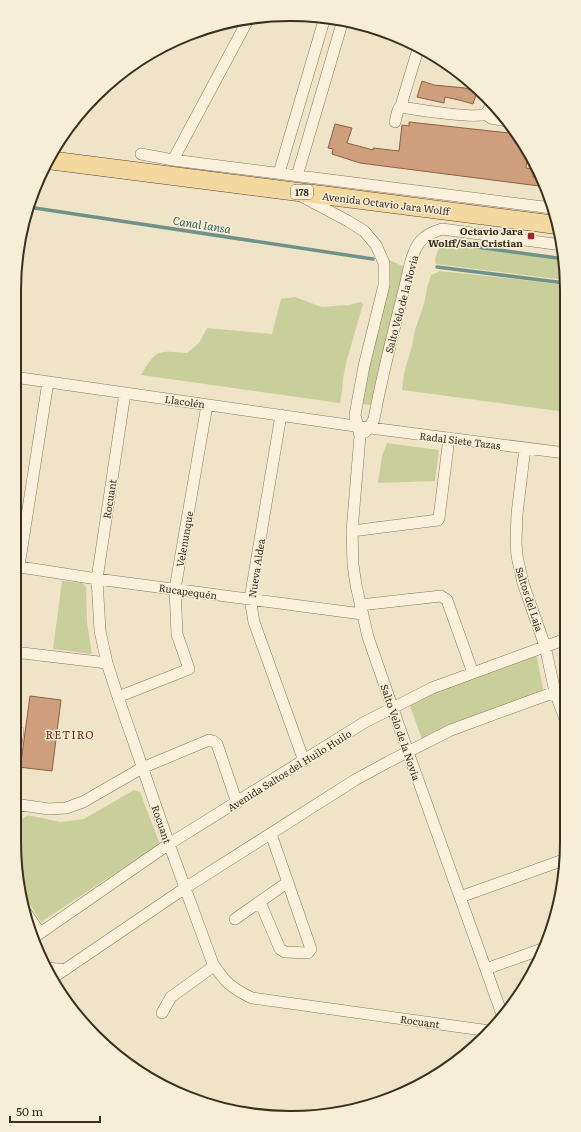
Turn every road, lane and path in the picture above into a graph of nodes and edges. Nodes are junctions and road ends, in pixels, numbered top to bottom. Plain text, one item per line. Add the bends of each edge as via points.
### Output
1 (323, 23) edge
2 (245, 25) edge
3 (341, 26) edge
4 (417, 53) edge
5 (402, 104) junction
6 (489, 109) edge
7 (485, 114) junction
8 (499, 120) edge
9 (395, 122) dead end
10 (141, 154) dead end
11 (173, 160) junction
12 (55, 161) edge
13 (279, 173) junction
14 (294, 183) junction
15 (547, 208) edge
16 (552, 224) edge
17 (556, 244) edge
18 (21, 378) edge
19 (48, 382) junction
20 (125, 393) junction
21 (207, 405) junction
22 (281, 415) junction
23 (369, 428) junction
24 (357, 430) junction
25 (449, 438) junction
26 (525, 448) junction
27 (560, 452) edge
28 (352, 531) junction
29 (21, 542) edge
30 (21, 567) edge
31 (97, 579) junction
32 (175, 589) junction
33 (250, 599) junction
34 (361, 610) junction
35 (560, 641) edge
36 (545, 646) junction
37 (21, 653) edge
38 (107, 663) junction
39 (473, 673) junction
40 (560, 690) edge
41 (555, 692) junction
42 (118, 697) junction
43 (560, 706) edge
44 (393, 708) junction
45 (408, 752) junction
46 (304, 761) junction
47 (142, 768) junction
48 (237, 802) junction
49 (21, 805) edge
50 (271, 834) junction
51 (169, 844) junction
52 (559, 862) edge
53 (288, 882) junction
54 (185, 888) junction
55 (460, 898) junction
56 (260, 902) junction
57 (235, 919) dead end
58 (38, 935) edge
59 (536, 951) edge
60 (214, 966) junction
61 (53, 968) edge
62 (486, 969) junction
63 (65, 970) junction
64 (57, 975) edge
65 (501, 1009) edge
66 (162, 1013) dead end
67 (483, 1030) edge

1 - 13 street
2 - 11 street
3 - 14 street
4 - 5 street
5 - 7 street via 405,108 448,114
5 - 9 street
6 - 7 street
7 - 8 street
10 - 11 street, Avenida Octavio Jara Wolff
11 - 13 street, Avenida Octavio Jara Wolff
12 - 14 main road, Avenida Octavio Jara Wolff / 178
13 - 14 street, Avenida Octavio Jara Wolff
14 - 15 street, Avenida Octavio Jara Wolff
14 - 16 main road, Avenida Octavio Jara Wolff / 178
14 - 24 street, Salto Velo de la Novia via 364,231 376,245 384,263 383,290 354,415
17 - 23 street, Salto Velo de la Novia via 442,229 425,237 419,243 412,259 387,355 374,419
18 - 19 street, Llacolén
19 - 20 street, Llacolén
19 - 29 street
20 - 21 street, Llacolén
20 - 31 street, Rocuant
21 - 22 street, Llacolén
21 - 32 street, Velenunque
22 - 24 street, Llacolén
22 - 33 street, Nueva Aldea
23 - 24 street, Salto Velo de la Novia
23 - 25 street, Radal Siete Tazas
24 - 28 street, Salto Velo de la Novia
25 - 26 street, Radal Siete Tazas
25 - 28 street via 438,520
26 - 27 street, Radal Siete Tazas
26 - 36 street, Saltos del Laja via 518,501 517,556 523,583
28 - 34 street, Salto Velo de la Novia via 354,570
30 - 31 street, Rucapequén
31 - 32 street, Rucapequén
31 - 38 street, Rocuant via 100,631
32 - 33 street, Rucapequén
32 - 42 street, Velenunque via 177,634 189,670
33 - 34 street, Rucapequén
33 - 46 street, Nueva Aldea via 254,622
34 - 39 street, Rucapequén via 441,596 448,604
34 - 44 street, Salto Velo de la Novia
35 - 36 street, Avenida Saltos del Huilo Huilo
36 - 39 street, Avenida Saltos del Huilo Huilo
36 - 41 street, Saltos del Laja
37 - 38 street
38 - 42 street, Rocuant
39 - 44 street, Avenida Saltos del Huilo Huilo via 432,688
40 - 41 street
41 - 43 street, Saltos del Laja
41 - 45 street via 451,730
42 - 47 street, Rocuant
44 - 45 street, Salto Velo de la Novia
44 - 46 street, Avenida Saltos del Huilo Huilo via 365,722
45 - 50 street via 355,780
45 - 55 street, Salto Velo de la Novia
46 - 48 street, Avenida Saltos del Huilo Huilo
47 - 48 street via 209,740 213,741 217,744
47 - 49 street via 83,802 66,808
47 - 51 street, Rocuant
48 - 51 street, Avenida Saltos del Huilo Huilo
50 - 53 street
50 - 54 street
51 - 54 street, Rocuant
51 - 58 street, Avenida Saltos del Huilo Huilo
52 - 55 street
53 - 56 street
53 - 56 street via 311,949 308,953 285,952 280,949
54 - 60 street, Rocuant
54 - 63 street
55 - 62 street, Salto Velo de la Novia
56 - 57 street
59 - 62 street
60 - 66 street via 171,997
60 - 67 street, Rocuant via 236,990 252,998
61 - 63 street
62 - 65 street, Salto Velo de la Novia
63 - 64 street

